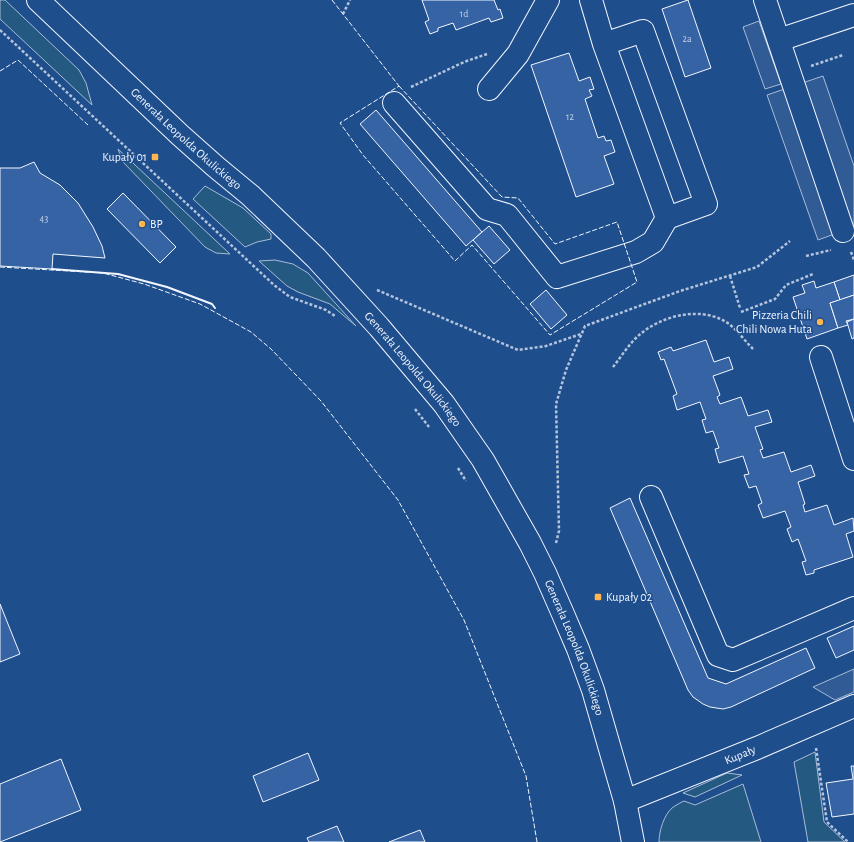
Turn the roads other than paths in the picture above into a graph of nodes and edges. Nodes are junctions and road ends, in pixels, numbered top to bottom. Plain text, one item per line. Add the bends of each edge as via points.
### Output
1 (38, 0) edge
2 (548, 0) edge
3 (591, 0) edge
4 (765, 0) edge
5 (854, 15) edge
6 (779, 40) junction
7 (604, 44) junction
8 (489, 89) dead end
9 (403, 98) road end
10 (667, 218) junction
11 (843, 231) dead end
12 (821, 356) dead end
13 (854, 459) edge
14 (651, 497) dead end
15 (854, 608) edge
16 (854, 706) edge
17 (625, 801) junction
18 (633, 842) edge

1 - 17 main road, Generała Leopolda Okulickiego via 180,135 250,195 316,258 444,404 483,460 545,572 593,690
2 - 8 main road via 518,54
3 - 7 main road
4 - 6 main road
5 - 6 main road
6 - 11 main road
7 - 10 main road
7 - 10 main road via 643,31 706,204
9 - 10 main road via 487,209 507,215 557,277 636,252 653,242
12 - 13 main road
14 - 15 main road via 718,656 733,660
16 - 17 main road, Kupały
17 - 18 main road, Generała Leopolda Okulickiego

